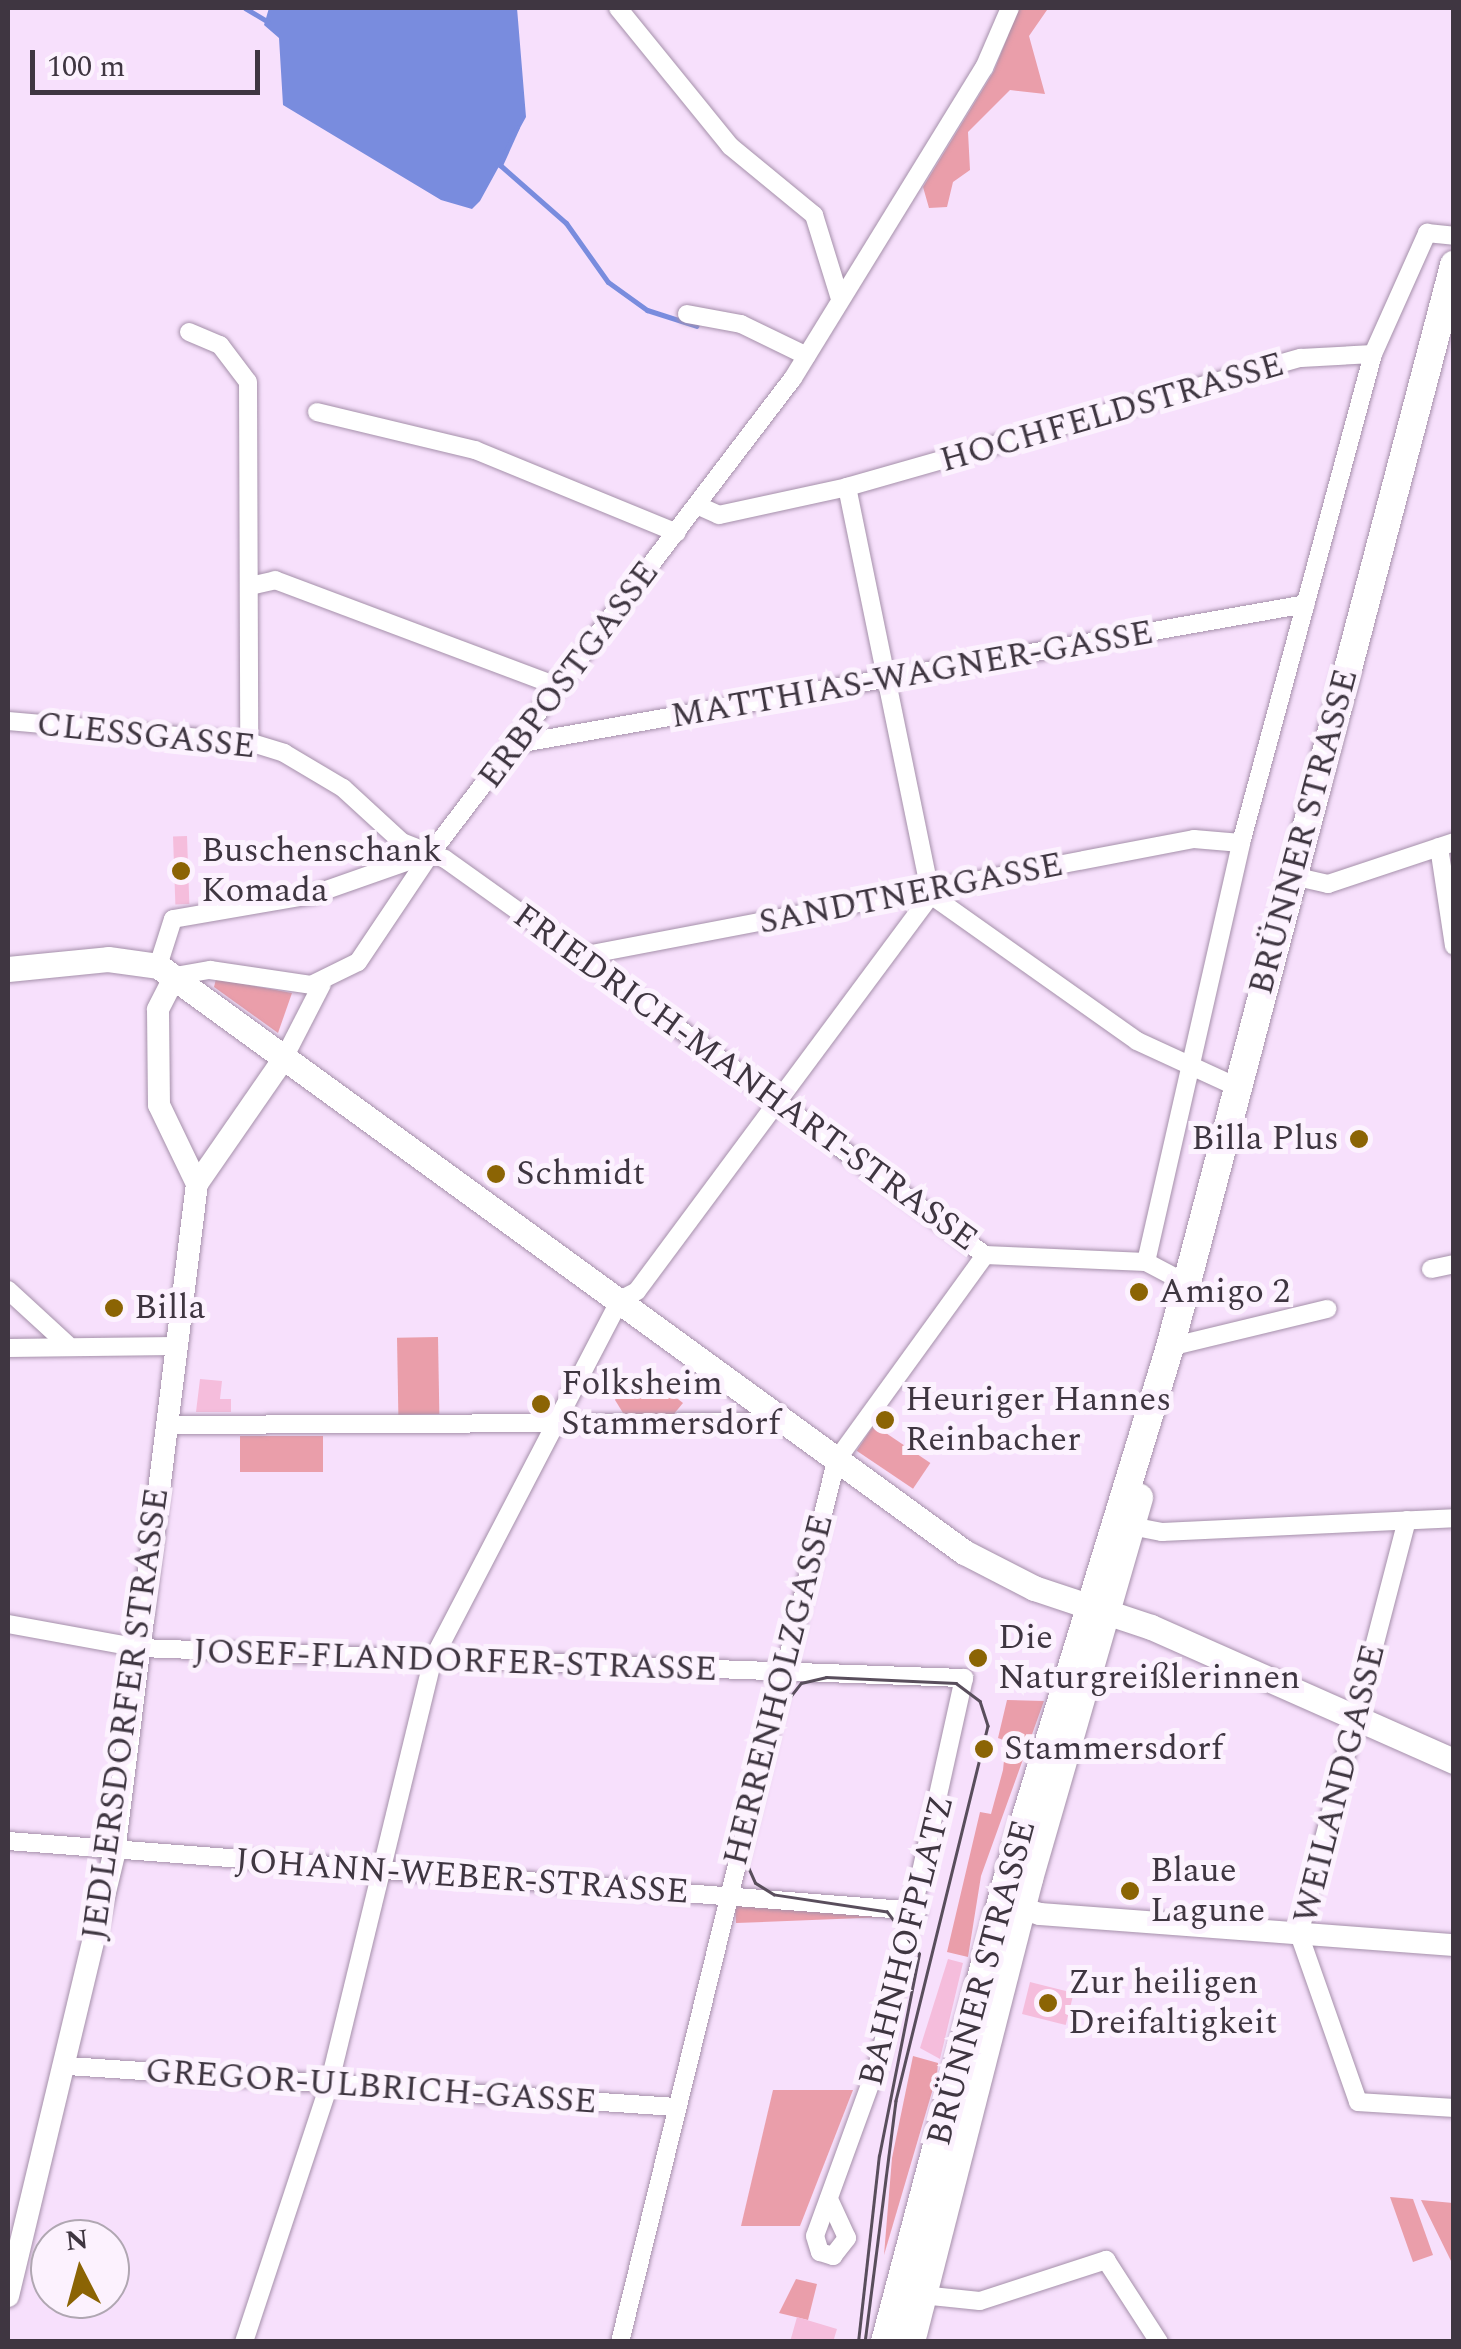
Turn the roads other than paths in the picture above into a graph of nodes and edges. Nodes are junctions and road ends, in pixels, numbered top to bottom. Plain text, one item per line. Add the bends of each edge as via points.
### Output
1 (618, 8) edge
2 (1010, 8) edge
3 (1454, 236) edge
4 (1454, 265) edge
5 (839, 296) junction
6 (687, 314) dead end
7 (1446, 322) edge
8 (189, 332) dead end
9 (1373, 354) junction
10 (807, 356) junction
11 (318, 412) dead end
12 (847, 487) junction
13 (698, 506) junction
14 (678, 533) junction
15 (250, 586) junction
16 (1306, 604) junction
17 (888, 680) junction
18 (560, 688) junction
19 (8, 721) edge
20 (249, 742) junction
21 (518, 744) junction
22 (1240, 843) junction
23 (1446, 844) edge
24 (431, 852) junction
25 (1294, 876) junction
26 (931, 895) junction
27 (1454, 946) edge
28 (581, 956) junction
29 (8, 969) edge
30 (166, 971) junction
31 (322, 984) junction
32 (283, 1060) junction
33 (1190, 1068) junction
34 (1237, 1087) junction
35 (778, 1100) junction
36 (196, 1184) junction
37 (985, 1255) junction
38 (1146, 1262) junction
39 (1454, 1264) edge
40 (1431, 1269) dead end
41 (1186, 1283) junction
42 (8, 1290) edge
43 (620, 1300) junction
44 (1327, 1309) dead end
45 (67, 1344) junction
46 (175, 1346) junction
47 (1170, 1347) junction
48 (8, 1348) edge
49 (1155, 1398) junction
50 (782, 1422) junction
51 (550, 1425) junction
52 (166, 1426) junction
53 (836, 1460) junction
54 (1454, 1518) edge
55 (1407, 1520) junction
56 (1131, 1526) junction
57 (1099, 1610) junction
58 (8, 1624) edge
59 (140, 1648) junction
60 (432, 1661) junction
61 (787, 1674) junction
62 (964, 1678) joint
63 (1355, 1715) junction
64 (1454, 1761) edge
65 (8, 1840) edge
66 (114, 1853) junction
67 (386, 1871) junction
68 (728, 1895) junction
69 (1012, 1906) junction
70 (917, 1911) junction
71 (1299, 1934) junction
72 (1454, 1945) edge
73 (68, 2066) junction
74 (329, 2084) junction
75 (675, 2107) junction
76 (1454, 2108) edge
77 (830, 2199) dead end
78 (912, 2294) junction
79 (8, 2296) edge
80 (244, 2342) edge
81 (620, 2342) edge
82 (885, 2342) edge
83 (912, 2342) edge
84 (1159, 2342) edge

1 - 5 street via 730,146 814,215
2 - 5 street, ERBPOSTGASSE via 936,150
3 - 9 street via 1427,233
4 - 7 main road, BRÜNNER STRASSE
5 - 10 street, ERBPOSTGASSE
6 - 10 street via 741,324
7 - 25 main road, BRÜNNER STRASSE
8 - 15 street via 220,344 248,382
9 - 12 street, HOCHFELDSTRASSE via 1301,358
9 - 16 street, BRÜNNER STRASSE
10 - 13 street, ERBPOSTGASSE
11 - 14 street via 475,450
12 - 13 street, HOCHFELDSTRASSE via 719,514
12 - 17 street
13 - 14 street, ERBPOSTGASSE
14 - 18 street, ERBPOSTGASSE
15 - 18 street via 276,580
15 - 20 street
16 - 17 street, MATTHIAS-WAGNER-GASSE
16 - 22 street, BRÜNNER STRASSE
17 - 21 street, MATTHIAS-WAGNER-GASSE
17 - 26 street
18 - 21 street, ERBPOSTGASSE
19 - 20 street, CLESSGASSE
20 - 24 street, CLESSGASSE via 344,788 402,842
21 - 24 street, ERBPOSTGASSE
22 - 26 street, SANDTNERGASSE via 1194,838 957,882
22 - 33 street, BRÜNNER STRASSE
23 - 25 street via 1328,884
23 - 27 street
24 - 28 street, FRIEDRICH-MANHART-STRASSE
24 - 30 street via 312,896 173,919
24 - 31 street, ERBPOSTGASSE via 358,962
25 - 34 main road, BRÜNNER STRASSE
26 - 28 street, SANDTNERGASSE
26 - 33 street via 1137,1040
26 - 35 street
28 - 35 street, FRIEDRICH-MANHART-STRASSE
29 - 30 main road via 108,959
30 - 31 street
30 - 32 main road
30 - 36 street via 158,1010 159,1106
31 - 32 street
32 - 36 street
32 - 43 main road via 453,1173
33 - 34 street
33 - 38 street, BRÜNNER STRASSE
34 - 41 main road, BRÜNNER STRASSE
35 - 37 street, FRIEDRICH-MANHART-STRASSE
35 - 43 street via 637,1290
36 - 46 street, JEDLERSDORFER STRASSE
37 - 38 street, FRIEDRICH-MANHART-STRASSE
37 - 53 street, HERRENHOLZGASSE
38 - 41 street, FRIEDRICH-MANHART-STRASSE
39 - 40 street
41 - 47 main road, BRÜNNER STRASSE
42 - 45 street
43 - 50 main road
43 - 51 street
44 - 47 street
45 - 46 street
45 - 48 street
46 - 52 street, JEDLERSDORFER STRASSE
47 - 49 main road, BRÜNNER STRASSE
49 - 56 main road, BRÜNNER STRASSE
49 - 57 main road, BRÜNNER STRASSE
50 - 51 street
50 - 53 main road
51 - 52 street
51 - 60 street
52 - 59 street, JEDLERSDORFER STRASSE
53 - 57 main road via 964,1552
53 - 61 street, HERRENHOLZGASSE
54 - 55 street
55 - 56 street via 1162,1532
55 - 63 street, WEILANDGASSE
56 - 57 main road, BRÜNNER STRASSE
57 - 63 main road
57 - 69 main road, BRÜNNER STRASSE
58 - 59 street, JOSEF-FLANDORFER-STRASSE
59 - 60 street, JOSEF-FLANDORFER-STRASSE
59 - 66 street, JEDLERSDORFER STRASSE
60 - 61 street, JOSEF-FLANDORFER-STRASSE
60 - 67 street
61 - 62 street, JOSEF-FLANDORFER-STRASSE
61 - 68 street, HERRENHOLZGASSE
62 - 70 street, BAHNHOFPLATZ
63 - 64 main road
63 - 71 street, WEILANDGASSE
65 - 66 street, JOHANN-WEBER-STRASSE
66 - 67 street, JOHANN-WEBER-STRASSE
66 - 73 street, JEDLERSDORFER STRASSE
67 - 68 street, JOHANN-WEBER-STRASSE
67 - 74 street
68 - 70 street, JOHANN-WEBER-STRASSE
68 - 75 street, HERRENHOLZGASSE
69 - 71 street
69 - 78 main road, BRÜNNER STRASSE
70 - 77 street, BAHNHOFPLATZ via 868,2097
71 - 72 street
71 - 76 street, WEILANDGASSE via 1358,2102
73 - 74 street, GREGOR-ULBRICH-GASSE
73 - 79 street, JEDLERSDORFER STRASSE
74 - 75 street, GREGOR-ULBRICH-GASSE
74 - 80 street
75 - 81 street, HERRENHOLZGASSE
78 - 82 main road, BRÜNNER STRASSE
78 - 83 main road, BRÜNNER STRASSE
78 - 84 street via 995,2298 1106,2260

